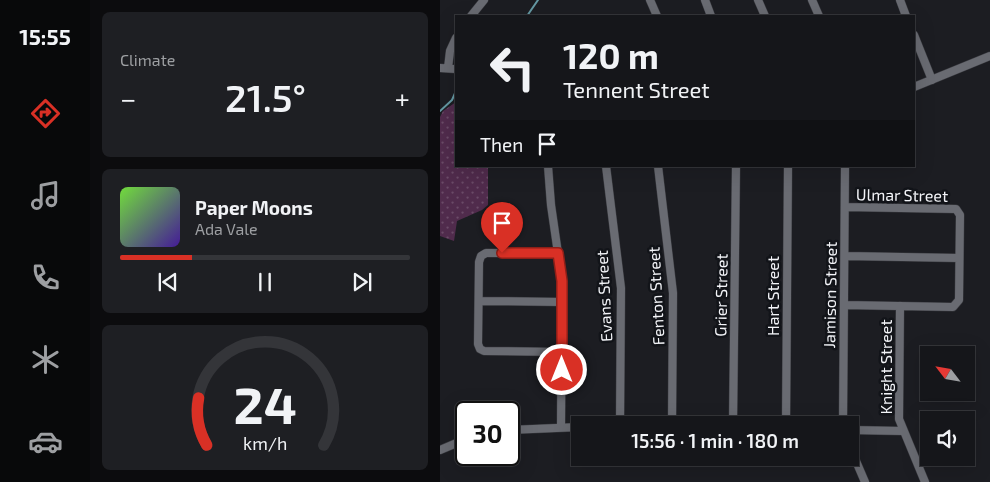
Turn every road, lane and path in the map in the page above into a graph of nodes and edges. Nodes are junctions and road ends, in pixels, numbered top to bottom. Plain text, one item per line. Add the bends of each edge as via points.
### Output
1 (484, 0) edge
2 (650, 0) edge
3 (705, 0) edge
4 (758, 0) edge
5 (812, 0) edge
6 (900, 0) edge
7 (472, 15) edge
8 (657, 15) edge
9 (711, 15) edge
10 (765, 15) edge
11 (818, 15) edge
12 (906, 15) edge
13 (915, 38) edge
14 (455, 40) edge
15 (990, 56) edge
16 (448, 68) edge
17 (932, 80) junction
18 (915, 87) edge
19 (548, 167) edge
20 (606, 167) edge
21 (658, 167) edge
22 (736, 167) edge
23 (788, 167) edge
24 (845, 167) edge
25 (845, 207) junction
26 (558, 253) junction
27 (844, 256) junction
28 (959, 258) junction
29 (479, 301) junction
30 (563, 302) junction
31 (844, 305) junction
32 (900, 306) junction
33 (563, 352) junction
34 (620, 416) edge
35 (672, 416) edge
36 (733, 416) edge
37 (786, 416) edge
38 (843, 416) edge
39 (561, 426) junction
40 (571, 427) edge
41 (520, 429) edge
42 (859, 430) edge
43 (904, 431) junction
44 (455, 444) edge
45 (440, 450) edge
46 (858, 466) edge
47 (865, 482) edge
48 (925, 482) edge

1 - 7 street
2 - 8 street
3 - 9 street
4 - 10 street
5 - 11 street
6 - 12 street
13 - 17 street
14 - 16 street
15 - 17 street
17 - 18 street
19 - 26 street
20 - 34 street, Evans Street via 620,288
21 - 35 street, Fenton Street via 673,293
22 - 36 street, Grier Street
23 - 37 street, Hart Street
24 - 25 street, Jamison Street
25 - 27 street, Jamison Street
25 - 28 street, Ulmar Street via 953,208 960,215
26 - 29 street via 483,254 479,262
26 - 30 street
27 - 28 street
27 - 31 street, Jamison Street
28 - 32 street via 959,300 956,306
29 - 30 street
29 - 33 street via 480,349
30 - 33 street
31 - 32 street
31 - 38 street, Jamison Street
32 - 43 street, Knight Street via 899,412
33 - 39 street
39 - 40 street
39 - 41 street
42 - 43 street
43 - 48 street, Knight Street
44 - 45 street
46 - 47 street

